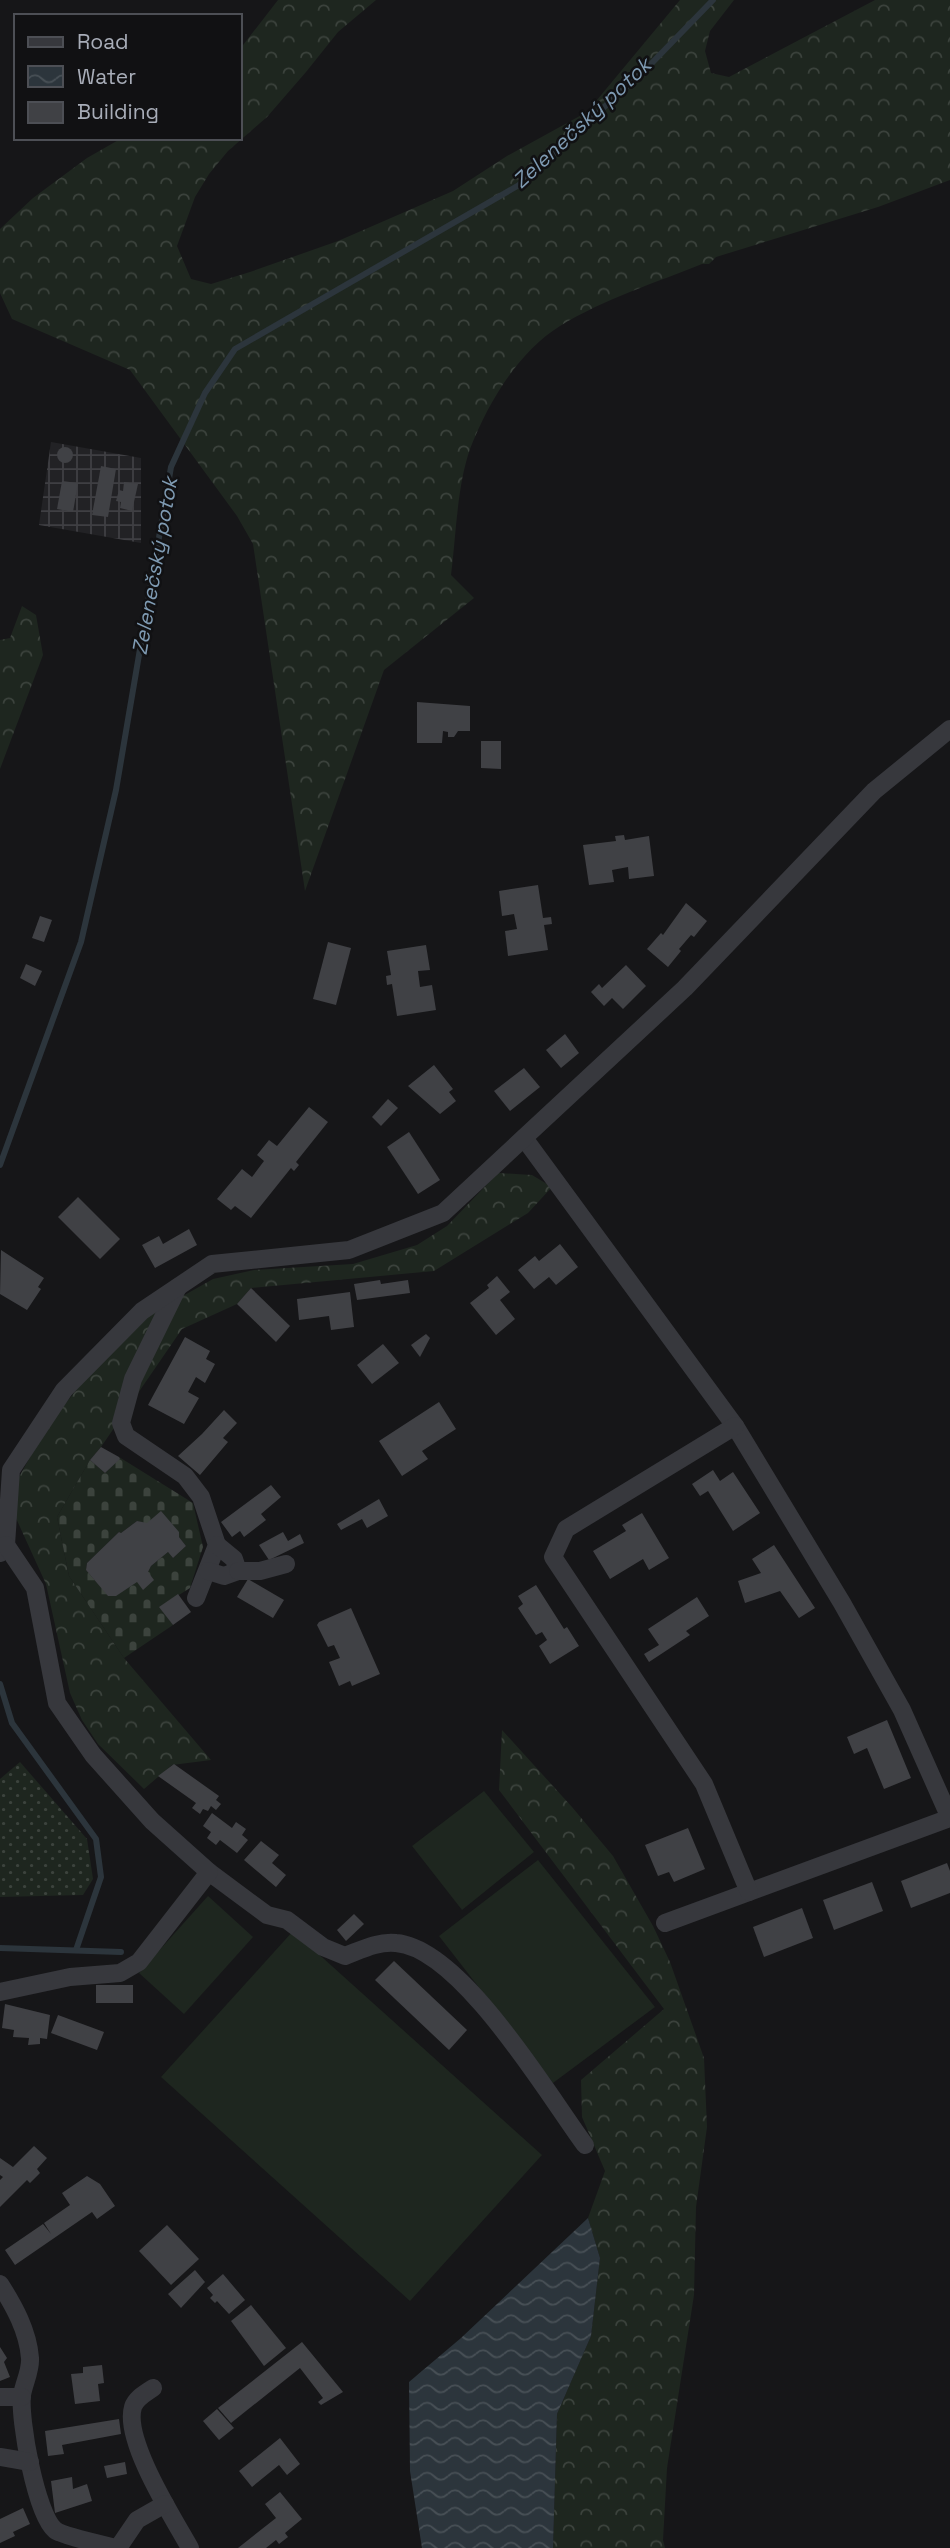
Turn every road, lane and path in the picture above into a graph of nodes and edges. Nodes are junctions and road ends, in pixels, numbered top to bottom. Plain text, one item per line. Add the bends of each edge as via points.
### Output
1 (950, 729) edge
2 (524, 1138) junction
3 (178, 1287) junction
4 (735, 1426) junction
5 (216, 1545) junction
6 (3, 1549) edge
7 (286, 1564) dead end
8 (208, 1571) junction
9 (238, 1571) junction
10 (196, 1598) dead end
11 (209, 1872) junction
12 (749, 1892) junction
13 (665, 1923) dead end
14 (0, 1992) edge
15 (585, 2145) dead end
16 (0, 2284) edge
17 (153, 2388) dead end
18 (0, 2397) edge
19 (22, 2397) junction
20 (0, 2457) edge
21 (30, 2462) junction
22 (166, 2504) junction
23 (117, 2548) edge
24 (190, 2548) edge

1 - 2 street via 874,791 685,988
2 - 3 street via 443,1213 349,1250 212,1264
2 - 4 street
3 - 5 street via 133,1379 121,1423 126,1436 185,1476 201,1497
3 - 6 street via 142,1311 64,1390 12,1470
4 - 12 street via 566,1529 553,1557 704,1784
4 - 12 street via 902,1710 950,1818
5 - 8 street
5 - 9 street via 234,1559
6 - 11 street via 35,1588 57,1703 93,1755 152,1821
7 - 9 street
8 - 9 street via 224,1576
8 - 10 street
11 - 14 street via 139,1962 120,1973 70,1977
11 - 15 street via 267,1915 287,1920 323,1947 345,1956 396,1942 418,1949 452,1971 508,2035
12 - 13 street
16 - 19 street via 17,2311 31,2359
17 - 22 street via 134,2407 133,2428 150,2477
18 - 19 street
19 - 21 street
20 - 21 street
21 - 23 street via 44,2516 56,2531
22 - 23 street via 136,2520
22 - 24 street

